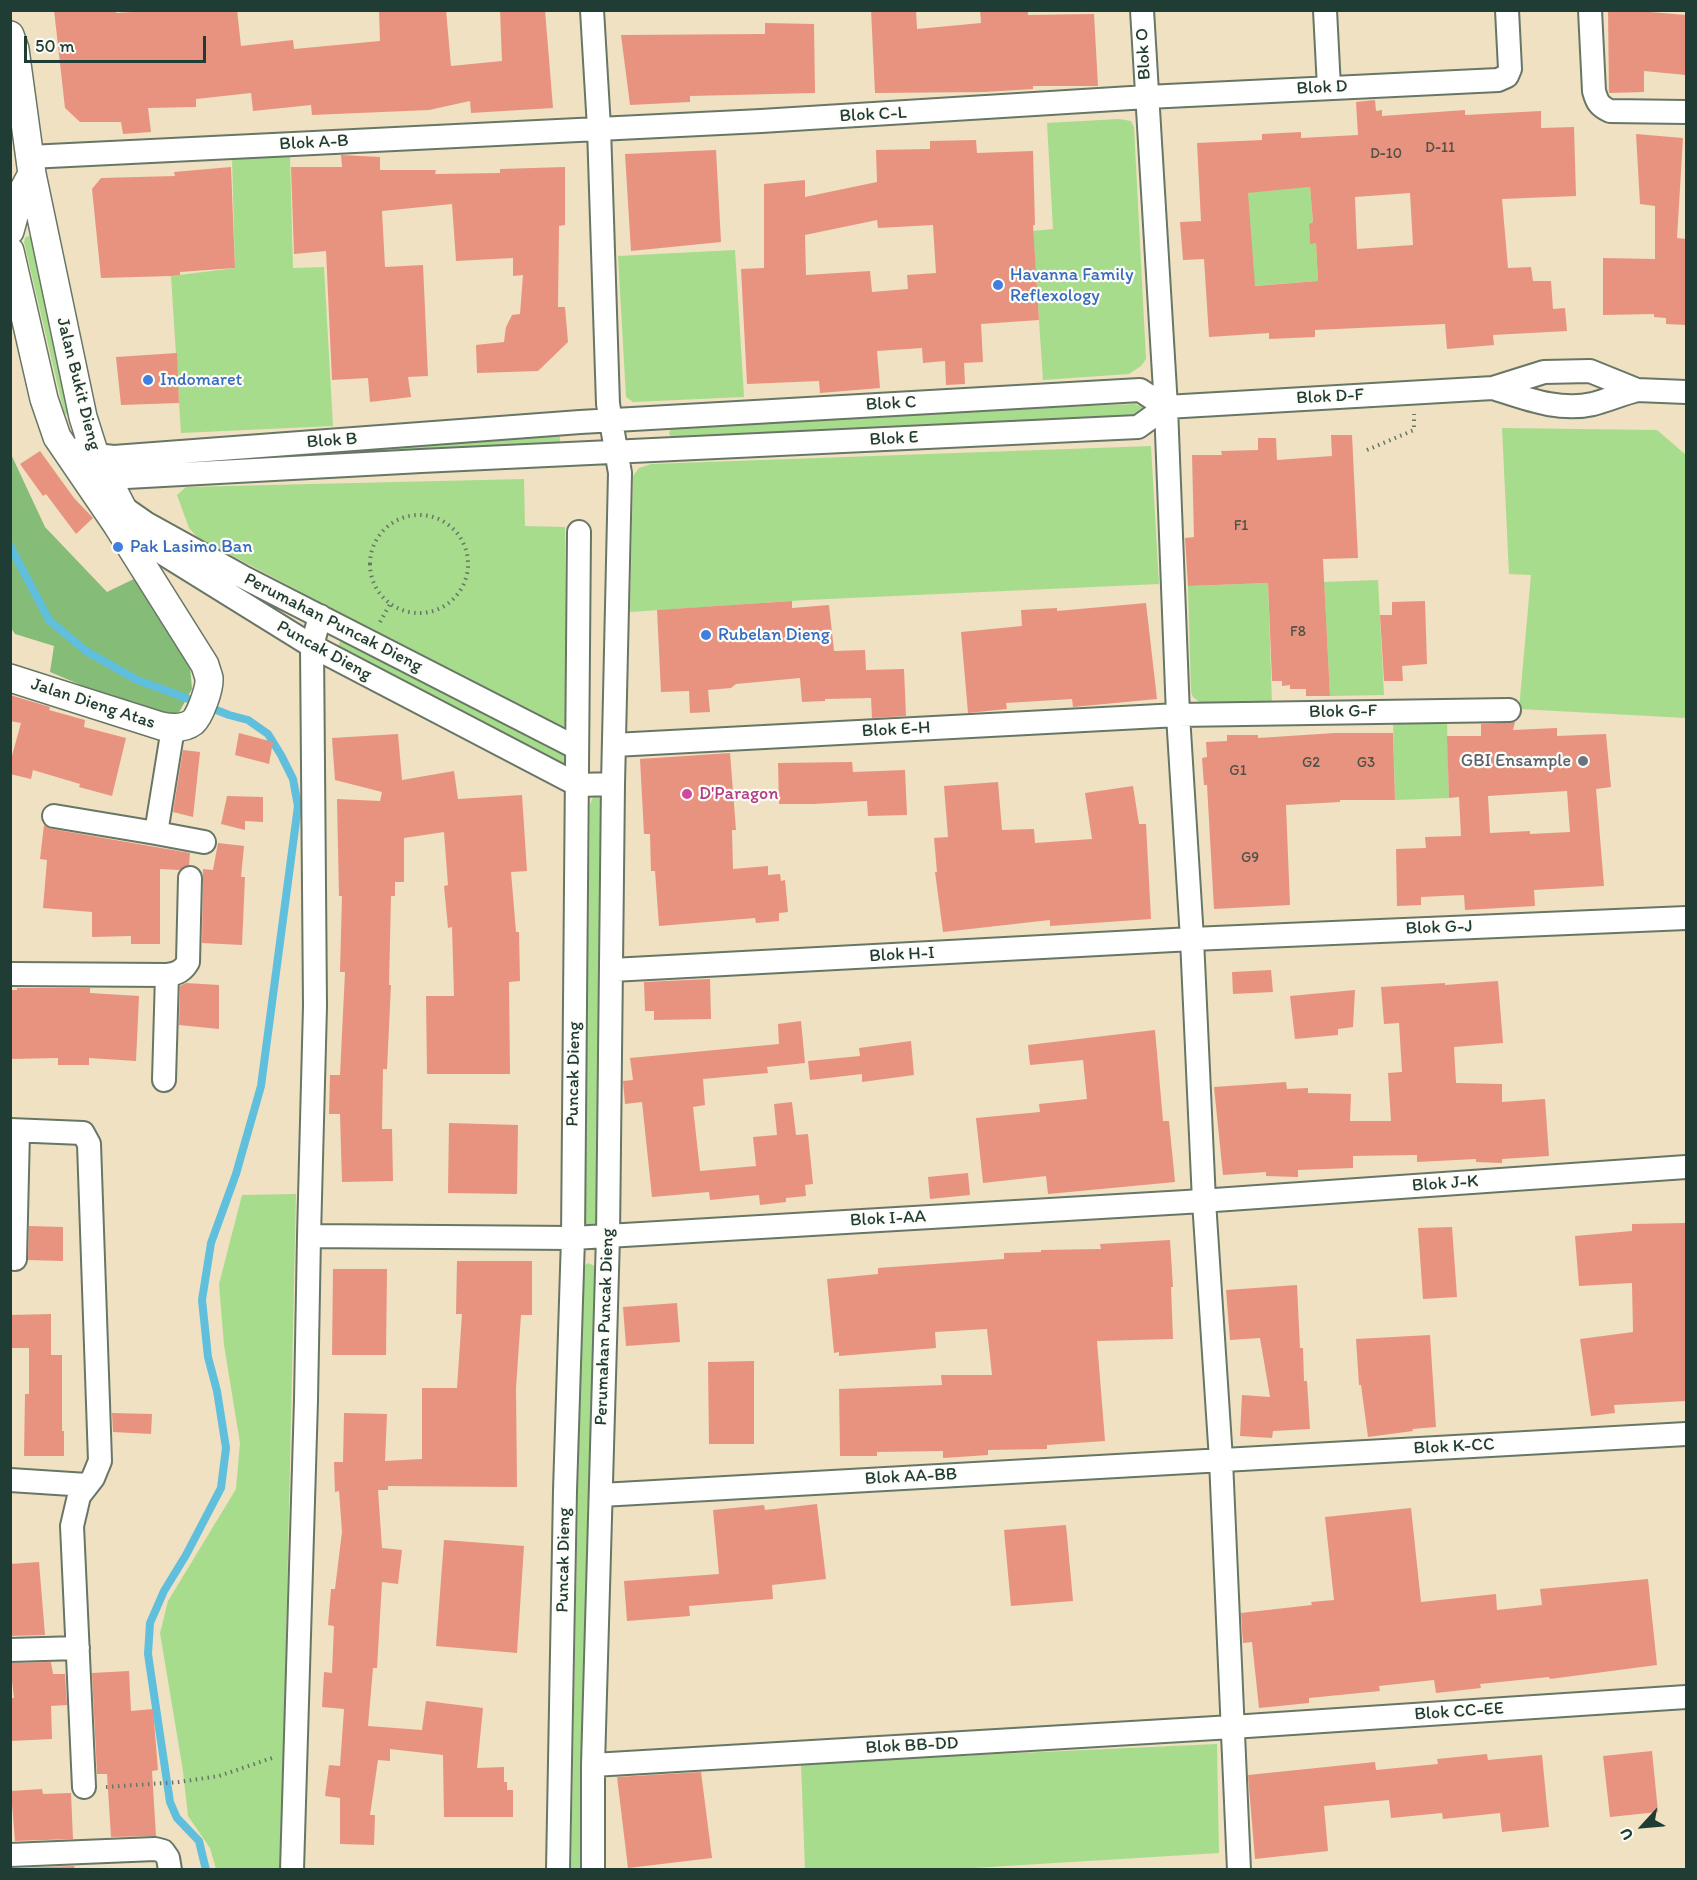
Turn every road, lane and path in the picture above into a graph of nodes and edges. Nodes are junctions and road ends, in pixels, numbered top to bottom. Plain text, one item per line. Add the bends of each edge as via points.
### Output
1 (592, 10) edge
2 (1142, 10) edge
3 (1325, 10) edge
4 (1507, 10) edge
5 (1590, 10) edge
6 (10, 35) edge
7 (1329, 88) junction
8 (1147, 97) junction
9 (1686, 112) edge
10 (599, 128) junction
11 (31, 165) junction
12 (41, 224) junction
13 (10, 231) edge
14 (10, 249) edge
15 (1493, 388) junction
16 (1637, 390) junction
17 (1686, 392) edge
18 (1414, 393) junction
19 (1166, 407) junction
20 (611, 420) junction
21 (1367, 450) dead end
22 (616, 452) junction
23 (85, 459) junction
24 (101, 484) junction
25 (125, 522) junction
26 (579, 532) dead end
27 (372, 578) joint
28 (320, 616) junction
29 (312, 646) junction
30 (10, 678) edge
31 (1509, 710) dead end
32 (1178, 715) junction
33 (184, 724) junction
34 (614, 745) junction
35 (577, 748) junction
36 (613, 784) junction
37 (578, 785) junction
38 (54, 816) dead end
39 (156, 833) junction
40 (204, 842) dead end
41 (190, 878) dead end
42 (1686, 918) edge
43 (1191, 939) junction
44 (612, 970) junction
45 (10, 974) edge
46 (167, 975) junction
47 (164, 1080) dead end
48 (14, 1131) edge
49 (1686, 1167) edge
50 (1204, 1200) junction
51 (13, 1234) edge
52 (309, 1236) junction
53 (608, 1236) junction
54 (573, 1238) junction
55 (15, 1258) dead end
56 (1686, 1434) edge
57 (1221, 1460) junction
58 (10, 1480) edge
59 (87, 1485) junction
60 (601, 1495) junction
61 (78, 1648) junction
62 (10, 1650) edge
63 (1686, 1697) edge
64 (1232, 1727) junction
65 (295, 1749) junction
66 (594, 1765) junction
67 (84, 1787) joint
68 (10, 1855) edge
69 (170, 1869) edge
70 (292, 1869) edge
71 (558, 1869) edge
72 (593, 1869) edge
73 (1239, 1869) edge

1 - 10 street, Perumahan Puncak Dieng
2 - 8 street, Blok O
3 - 7 street
4 - 7 street, Blok D via 1510,69 1507,76 1498,80
5 - 9 street via 1594,91 1600,107 1610,111
6 - 11 street, Jalan Bukit Dieng
7 - 8 street, Blok D
8 - 10 street, Blok C-L
8 - 19 street, Blok O
10 - 11 street, Blok A-B
10 - 20 street, Perumahan Puncak Dieng
11 - 12 street, Jalan Bukit Dieng
11 - 13 street
12 - 14 street
12 - 23 street, Jalan Bukit Dieng via 83,417
14 - 23 street, Jalan Bukit Dieng via 44,399 57,437
15 - 16 street via 1545,405 1591,405
15 - 16 street via 1544,372 1590,371
15 - 18 street, Blok D-F
16 - 17 street
18 - 19 street, Blok D-F
18 - 21 path via 1414,430
19 - 20 street, Blok C via 1140,390
19 - 22 street, Blok E via 1138,427
19 - 32 street, Blok O
20 - 22 street, Perumahan Puncak Dieng
20 - 23 street, Blok B
22 - 24 street, Blok E
22 - 34 street, Perumahan Puncak Dieng via 620,473
23 - 24 street, Jalan Bukit Dieng
24 - 25 street, Jalan Bukit Dieng
25 - 28 street, Perumahan Puncak Dieng via 156,529
25 - 29 street, Puncak Dieng
25 - 33 street, Jalan Bukit Dieng via 152,580 205,665 208,692
26 - 35 street
27 - 27 path via 390,604 405,611 436,610 451,602 461,590 467,574 464,542 441,519 409,515 381,532 370,561
28 - 29 street
28 - 35 street, Perumahan Puncak Dieng
29 - 37 street, Puncak Dieng
29 - 52 street via 315,1006
30 - 33 street, Jalan Dieng Atas via 161,726
31 - 32 street, Blok G-F
32 - 34 street, Blok E-H
32 - 43 street, Blok O
33 - 39 street
34 - 36 street, Perumahan Puncak Dieng
35 - 37 street
36 - 37 street
36 - 44 street, Perumahan Puncak Dieng
37 - 54 street, Puncak Dieng
38 - 39 street
39 - 40 street
41 - 46 street via 188,962 176,974
42 - 43 street, Blok G-J
43 - 44 street, Blok H-I
43 - 50 street, Blok O
44 - 53 street, Perumahan Puncak Dieng
45 - 46 street
46 - 47 street
48 - 51 street
48 - 59 street via 83,1133 89,1144 100,1461
49 - 50 street, Blok J-K
50 - 53 street, Blok I-AA
50 - 57 street, Blok O
51 - 55 street
52 - 54 street, Blok I-AA
52 - 65 street
53 - 54 street, Blok I-AA
53 - 60 street, Perumahan Puncak Dieng
54 - 71 street, Puncak Dieng
56 - 57 street, Blok K-CC
57 - 60 street, Blok AA-BB
57 - 64 street, Blok O
58 - 59 street
59 - 61 street via 79,1496 72,1526
60 - 66 street, Perumahan Puncak Dieng
61 - 62 street
61 - 67 street
63 - 64 street, Blok CC-EE
64 - 66 street, Blok BB-DD
64 - 73 street, Blok O
65 - 67 path via 219,1776 161,1784
65 - 70 street
66 - 72 street, Perumahan Puncak Dieng
68 - 69 street via 155,1849 163,1851

